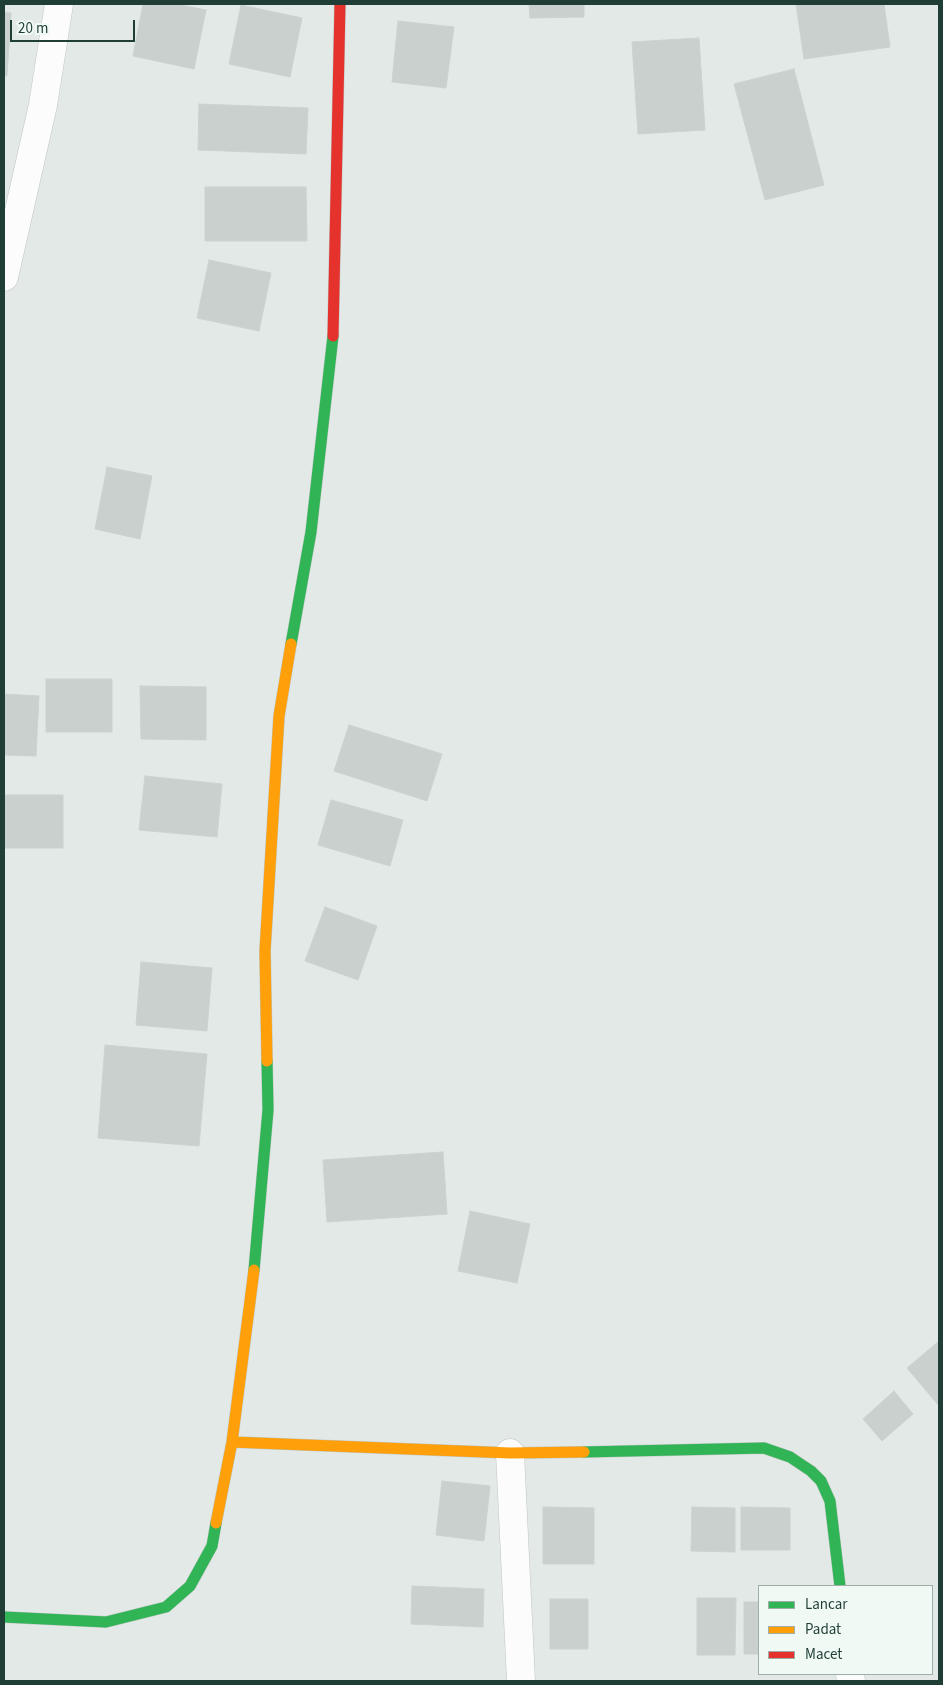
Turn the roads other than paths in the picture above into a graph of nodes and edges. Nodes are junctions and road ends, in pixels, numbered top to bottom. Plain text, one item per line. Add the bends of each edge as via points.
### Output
1 (59, 4) edge
2 (340, 4) edge
3 (4, 277) edge
4 (232, 1442) junction
5 (510, 1452) junction
6 (840, 1585) edge
7 (4, 1617) edge
8 (521, 1681) edge

1 - 3 street via 43,105
2 - 4 street via 334,332 311,532 279,716 265,951 268,1110 257,1250
4 - 5 street
4 - 7 street via 212,1546 190,1586 166,1607 106,1622
5 - 6 street via 764,1448 790,1456 821,1481 830,1501
5 - 8 street

